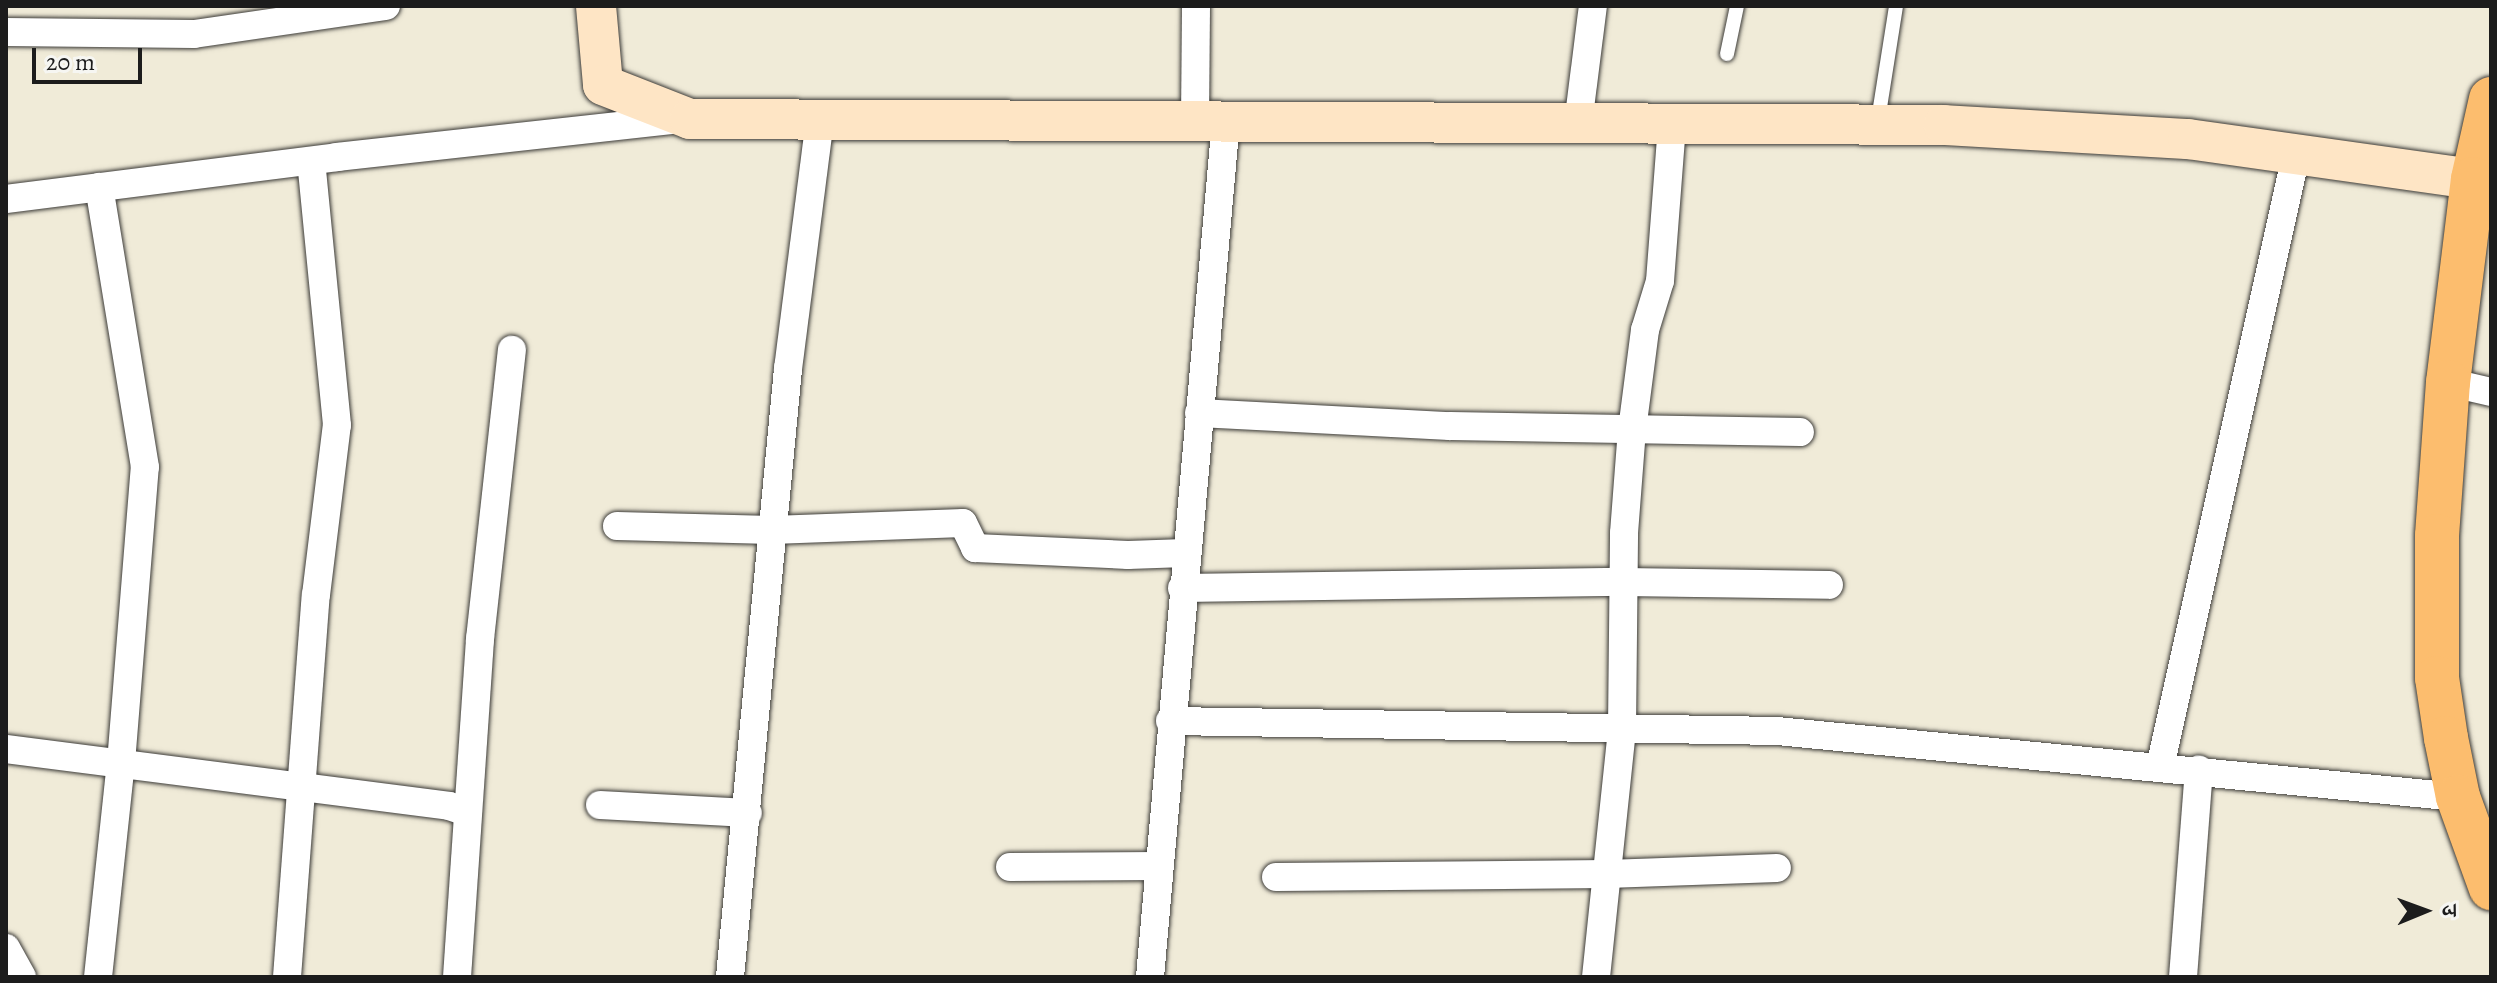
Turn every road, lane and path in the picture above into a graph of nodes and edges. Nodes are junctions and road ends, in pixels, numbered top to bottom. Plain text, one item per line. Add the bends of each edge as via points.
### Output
1 (386, 6) edge
2 (596, 6) edge
3 (1196, 6) edge
4 (1593, 6) edge
5 (1737, 6) edge
6 (1896, 6) edge
7 (6, 32) edge
8 (1727, 54) dead end
9 (2491, 99) edge
10 (690, 119) junction
11 (820, 119) junction
12 (1210, 121) junction
13 (1578, 124) junction
14 (1672, 124) junction
15 (1877, 125) junction
16 (2296, 155) junction
17 (311, 161) junction
18 (2473, 179) junction
19 (99, 187) junction
20 (6, 199) edge
21 (512, 350) dead end
22 (2448, 382) junction
23 (2491, 392) edge
24 (1199, 413) junction
25 (1632, 430) junction
26 (1800, 432) dead end
27 (617, 526) dead end
28 (772, 530) junction
29 (1185, 553) junction
30 (1623, 582) junction
31 (1829, 585) dead end
32 (1182, 588) junction
33 (1170, 721) junction
34 (1622, 729) junction
35 (6, 749) edge
36 (121, 763) junction
37 (2160, 767) junction
38 (2199, 770) junction
39 (303, 789) junction
40 (2458, 797) junction
41 (600, 805) dead end
42 (466, 812) junction
43 (748, 813) junction
44 (1158, 866) junction
45 (1010, 867) dead end
46 (1777, 868) dead end
47 (1607, 874) junction
48 (1276, 877) dead end
49 (2491, 888) edge
50 (6, 948) edge
51 (22, 977) edge
52 (98, 977) edge
53 (287, 977) edge
54 (457, 977) edge
55 (730, 977) edge
56 (1150, 977) edge
57 (1596, 977) edge
58 (2183, 977) edge

1 - 7 street via 194,34
2 - 10 street via 603,85
3 - 12 street
4 - 13 street
5 - 8 lane
6 - 15 lane
9 - 18 main road
10 - 11 street
10 - 17 street
11 - 12 street
11 - 28 street
12 - 13 street
12 - 24 street
13 - 14 street
14 - 15 street
14 - 25 street via 1660,281 1645,330
15 - 16 street via 2188,139
16 - 18 street
16 - 37 street
17 - 19 street
17 - 39 street via 337,425 316,595
18 - 22 main road
19 - 20 street
19 - 36 street via 145,467
21 - 42 street
22 - 23 street
22 - 40 main road via 2437,536 2437,678
24 - 25 street
24 - 29 street
25 - 26 street
25 - 30 street
27 - 28 street
28 - 29 street via 963,523 975,548
28 - 43 street
29 - 32 street
30 - 31 street
30 - 32 street
30 - 34 street
32 - 33 street
33 - 34 street
33 - 44 street
34 - 37 street via 1777,731
34 - 47 street
35 - 36 street
36 - 39 street
36 - 52 street
37 - 38 street
38 - 40 street
38 - 58 street
39 - 42 street
39 - 53 street
40 - 49 main road
41 - 43 street
42 - 54 street
43 - 55 street
44 - 45 street
44 - 56 street
46 - 47 street
47 - 48 street
47 - 57 street
50 - 51 street

